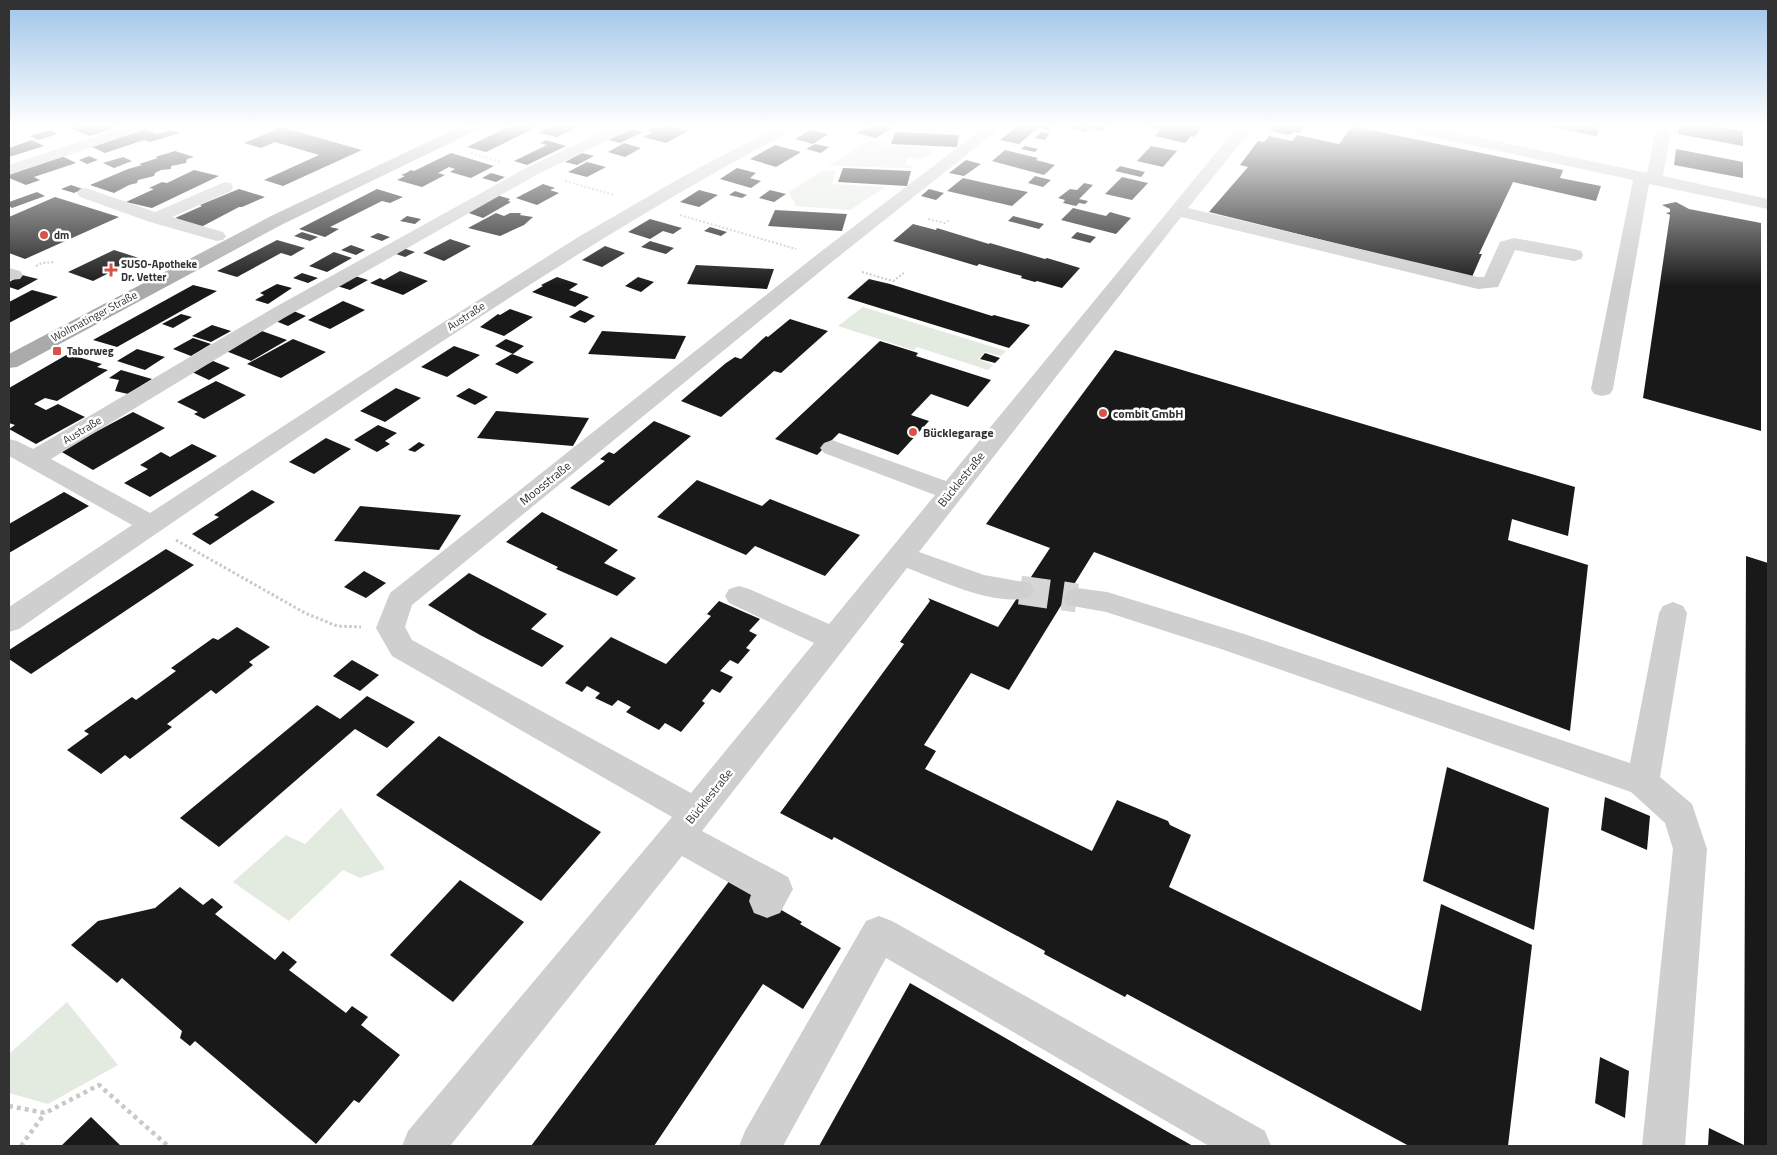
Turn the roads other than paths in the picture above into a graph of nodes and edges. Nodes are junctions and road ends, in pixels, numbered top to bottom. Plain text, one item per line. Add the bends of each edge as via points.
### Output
1 (334, 179) edge
2 (363, 179) edge
3 (518, 179) edge
4 (689, 179) edge
5 (927, 179) edge
6 (1203, 179) edge
7 (1648, 179) joint
8 (225, 187) dead end
9 (86, 193) dead end
10 (1768, 204) edge
11 (1177, 210) junction
12 (156, 218) junction
13 (217, 236) junction
14 (1574, 255) dead end
15 (9, 342) edge
16 (9, 362) edge
17 (1602, 389) dead end
18 (9, 446) edge
19 (832, 448) dead end
20 (34, 459) junction
21 (951, 492) junction
22 (150, 524) junction
23 (901, 555) junction
24 (1020, 590) tunnel mouth
25 (739, 596) dead end
26 (1077, 598) tunnel mouth
27 (1672, 613) dead end
28 (9, 621) edge
29 (834, 639) junction
30 (1643, 782) junction
31 (686, 824) junction
32 (767, 901) dead end
33 (423, 1146) edge
34 (760, 1146) edge
35 (1250, 1146) edge
36 (1664, 1146) edge

1 - 13 main road, Wollmatinger Straße
2 - 16 main road, Wollmatinger Straße via 277,220
3 - 20 street, Austraße via 277,314
4 - 22 street, Austraße via 515,284
5 - 31 street, Moosstraße via 400,600 390,628 402,648
6 - 11 street, Bücklestraße
7 - 10 street
7 - 17 street
8 - 12 street
9 - 12 street
11 - 14 street via 1478,283 1491,283 1507,246 1514,244
11 - 21 street, Bücklestraße
12 - 13 street
13 - 15 main road, Wollmatinger Straße
18 - 20 street
19 - 21 street
20 - 22 street
21 - 23 street, Bücklestraße
22 - 28 street, Austraße
23 - 24 street via 981,585
23 - 29 street, Bücklestraße
25 - 29 street
26 - 30 street via 1107,602 1231,641
27 - 30 street
29 - 31 street, Bücklestraße
30 - 36 street via 1680,815 1690,850
31 - 32 street, Bücklestraße via 775,889
31 - 33 street, Bücklestraße
34 - 35 street via 879,934

